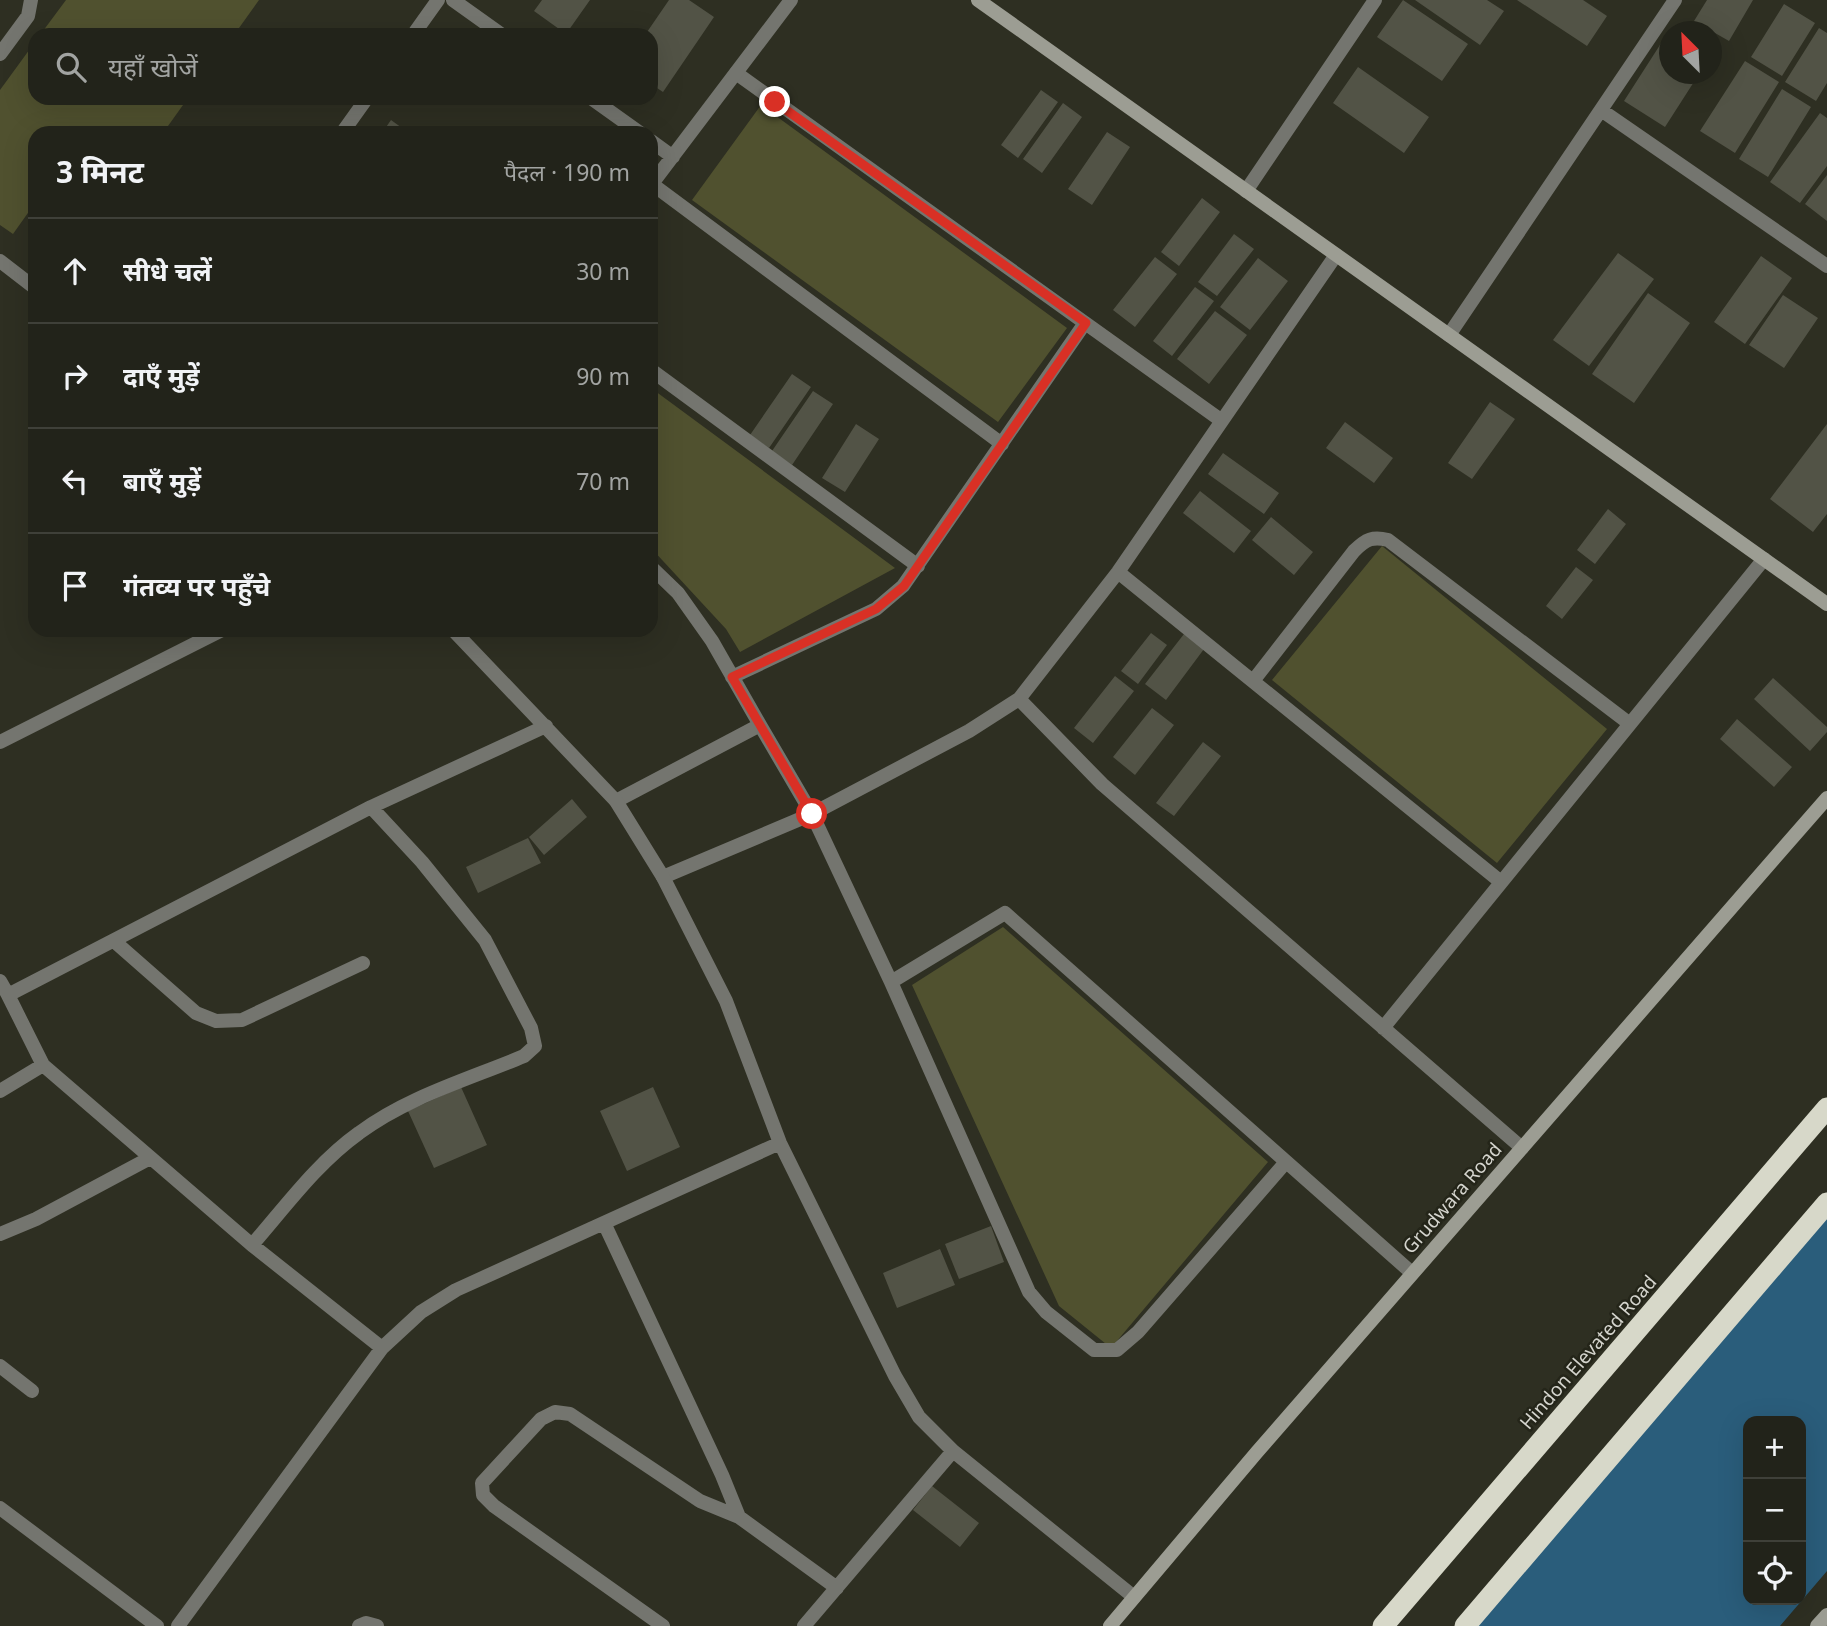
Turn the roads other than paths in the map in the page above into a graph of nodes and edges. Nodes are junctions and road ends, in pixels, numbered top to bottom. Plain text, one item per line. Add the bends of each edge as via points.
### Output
1 (31, 0) edge
2 (438, 0) edge
3 (453, 0) edge
4 (791, 0) edge
5 (978, 0) edge
6 (1374, 0) edge
7 (1675, 0) edge
8 (418, 28) edge
9 (492, 28) edge
10 (0, 54) edge
11 (736, 73) junction
12 (363, 105) edge
13 (601, 105) edge
14 (1601, 110) junction
15 (347, 126) edge
16 (630, 126) edge
17 (658, 146) edge
18 (673, 157) junction
19 (658, 176) edge
20 (658, 190) edge
21 (1246, 191) junction
22 (1336, 255) junction
23 (0, 261) edge
24 (1827, 265) edge
25 (28, 283) edge
26 (1086, 323) junction
27 (1449, 335) junction
28 (658, 375) edge
29 (1222, 421) junction
30 (1002, 444) junction
31 (1764, 559) junction
32 (918, 566) junction
33 (1118, 572) junction
34 (658, 574) edge
35 (1827, 604) edge
36 (208, 637) edge
37 (460, 637) edge
38 (732, 677) junction
39 (1253, 681) junction
40 (1019, 699) junction
41 (1630, 724) junction
42 (760, 725) junction
43 (546, 726) junction
44 (0, 742) edge
45 (1827, 798) edge
46 (616, 801) junction
47 (371, 807) junction
48 (812, 814) junction
49 (663, 877) junction
50 (1502, 882) junction
51 (114, 942) junction
52 (363, 963) dead end
53 (0, 981) edge
54 (891, 982) junction
55 (8, 995) junction
56 (1383, 1028) junction
57 (43, 1065) junction
58 (0, 1091) edge
59 (1827, 1108) edge
60 (780, 1143) junction
61 (1522, 1148) junction
62 (150, 1158) junction
63 (1286, 1162) junction
64 (1827, 1203) edge
65 (605, 1225) junction
66 (0, 1234) edge
67 (252, 1245) junction
68 (1412, 1273) junction
69 (382, 1348) junction
70 (0, 1366) edge
71 (32, 1391) dead end
72 (953, 1451) junction
73 (0, 1508) edge
74 (739, 1517) junction
75 (837, 1588) junction
76 (1134, 1597) junction
77 (1827, 1615) edge
78 (157, 1626) edge
79 (178, 1626) edge
80 (359, 1626) edge
81 (377, 1626) edge
82 (663, 1626) edge
83 (804, 1626) edge
84 (1110, 1626) edge
85 (1383, 1626) edge
86 (1465, 1626) edge
87 (1817, 1626) edge

1 - 10 street via 28,16
2 - 8 street
3 - 9 street
4 - 11 street
5 - 21 street
6 - 21 street
7 - 14 street
11 - 18 street
11 - 26 street
12 - 15 street
13 - 16 street
14 - 24 street
14 - 27 street
17 - 18 street
18 - 19 street
20 - 30 street
21 - 22 street
22 - 27 street
22 - 29 street
23 - 25 street
26 - 29 street
26 - 30 street
27 - 31 street
28 - 32 street
29 - 33 street
30 - 32 street
31 - 35 street
31 - 41 street
32 - 38 street via 904,586 876,609
33 - 39 street
33 - 40 street
34 - 38 street via 678,593
36 - 44 street
37 - 43 street
38 - 42 street
39 - 41 street via 1354,551 1376,537 1388,540
39 - 50 street
40 - 48 street via 969,731
40 - 56 street via 1102,785
41 - 50 street
42 - 46 street
42 - 48 street
43 - 46 street
43 - 47 street
45 - 61 street, Grudwara Road
46 - 49 street
47 - 51 street
47 - 67 street via 485,940 531,1028 535,1046 524,1056 394,1111 359,1133 321,1165
48 - 49 street
48 - 54 street
49 - 60 street via 726,1001
50 - 56 street
51 - 52 street via 196,1013 216,1021 242,1020
51 - 55 street
53 - 55 street
54 - 63 street via 1005,913
54 - 63 street via 1029,1292 1046,1312 1094,1350 1117,1350 1138,1332
55 - 57 street
56 - 61 street
57 - 58 street
57 - 62 street
59 - 85 highway, Hindon Elevated Road
60 - 65 street
60 - 72 street via 895,1376 919,1417
61 - 68 street, Grudwara Road
62 - 66 street
62 - 67 street
63 - 68 street
64 - 86 highway
65 - 69 street via 456,1290 421,1311
65 - 74 street
67 - 69 street
68 - 76 street, Grudwara Road
69 - 79 street
70 - 71 street
72 - 75 street
72 - 76 street
73 - 78 street
74 - 75 street
74 - 82 street via 700,1502 570,1415 555,1412 541,1419 482,1483 483,1495 494,1506
75 - 83 street
76 - 84 street, Grudwara Road
77 - 87 street
80 - 81 street

